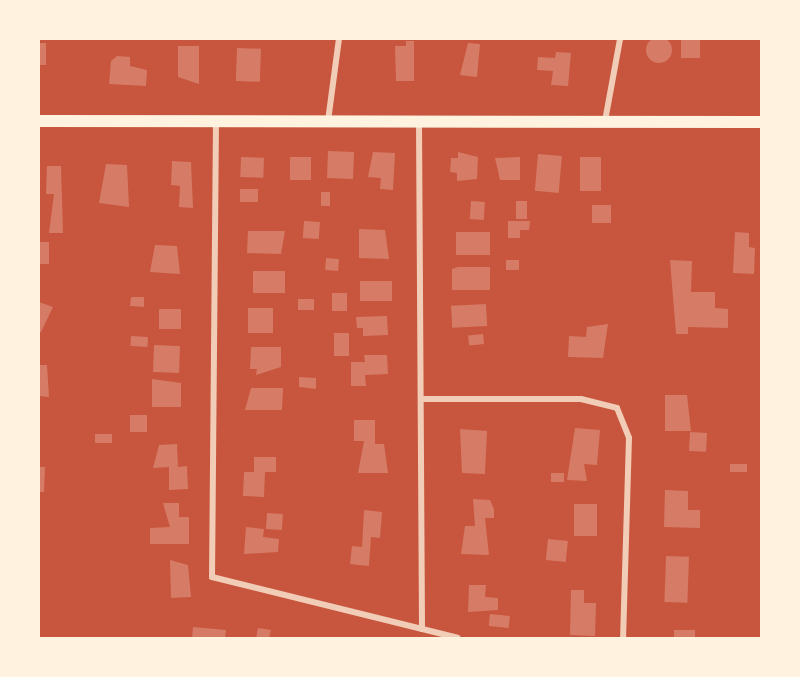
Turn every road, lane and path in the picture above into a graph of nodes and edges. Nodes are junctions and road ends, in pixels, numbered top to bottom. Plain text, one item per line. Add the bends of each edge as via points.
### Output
1 (339, 39) edge
2 (620, 39) edge
3 (39, 121) edge
4 (328, 121) junction
5 (419, 121) junction
6 (605, 121) junction
7 (216, 122) junction
8 (761, 122) edge
9 (421, 399) junction
10 (422, 629) junction
11 (458, 638) edge
12 (623, 638) edge

1 - 4 street
2 - 6 street
3 - 7 main road
4 - 5 main road
4 - 7 main road
5 - 6 main road
5 - 9 street
6 - 8 main road
7 - 10 street via 212,577
9 - 10 street
9 - 12 street via 580,399 617,408 629,438
10 - 11 street

